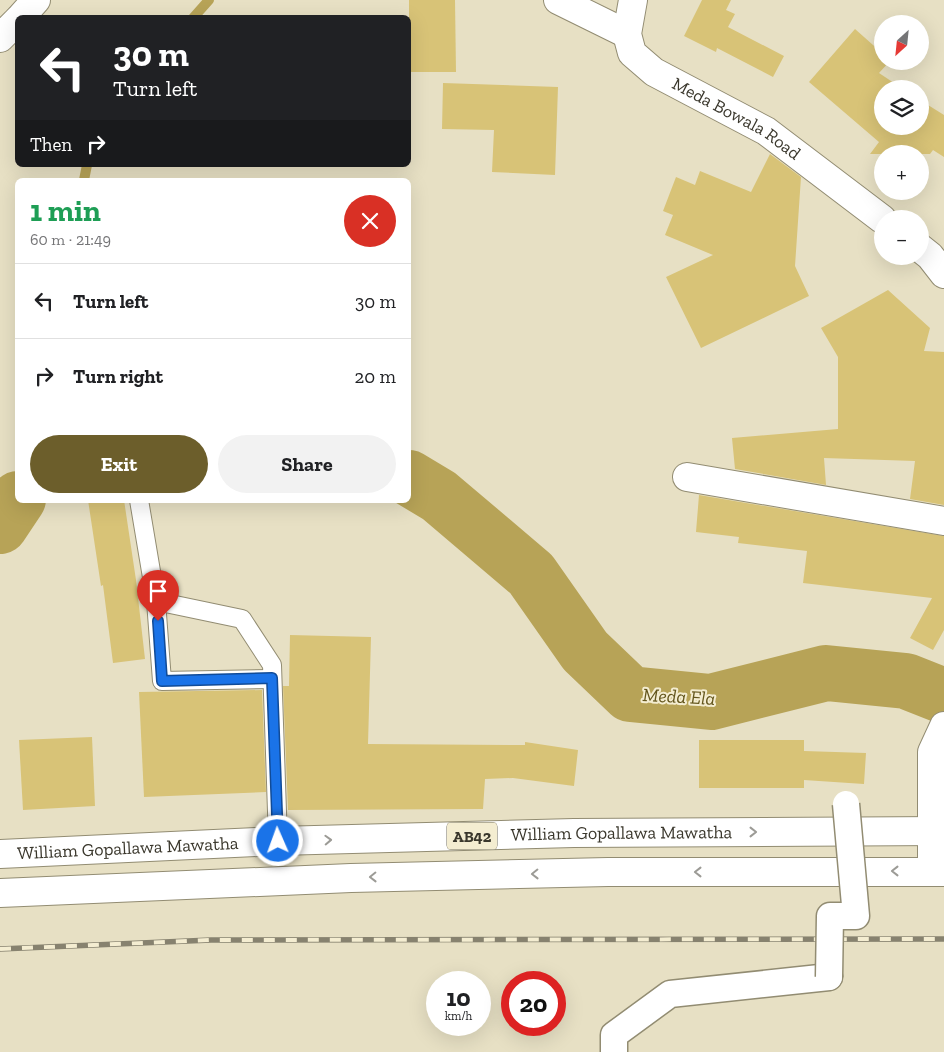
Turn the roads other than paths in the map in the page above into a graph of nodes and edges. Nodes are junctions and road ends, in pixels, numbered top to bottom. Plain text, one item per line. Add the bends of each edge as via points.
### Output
1 (36, 0) edge
2 (558, 0) edge
3 (633, 0) edge
4 (23, 15) edge
5 (15, 23) edge
6 (627, 34) junction
7 (0, 38) edge
8 (874, 213) edge
9 (929, 255) edge
10 (944, 274) edge
11 (687, 477) dead end
12 (140, 503) edge
13 (944, 521) edge
14 (156, 601) junction
15 (272, 678) junction
16 (944, 726) edge
17 (846, 804) dead end
18 (938, 831) edge
19 (278, 841) junction
20 (0, 854) edge
21 (938, 871) edge
22 (0, 893) edge
23 (614, 1052) edge

1 - 4 main road
2 - 6 main road
3 - 6 main road
5 - 7 main road
6 - 8 main road, Meda Bowala Road via 632,53 654,72 766,130
9 - 10 main road
11 - 13 main road
12 - 14 lane
14 - 15 lane via 242,619 272,665
14 - 15 lane via 162,681
15 - 19 lane
16 - 18 main road via 932,752
17 - 23 street, bridge via 856,916 830,916 829,977 670,994 614,1035
19 -> 18 main road, William Gopallawa Mawatha / AB42 via 574,832
18 - 21 main road
19 - 20 main road, William Gopallawa Mawatha / AB42
21 -> 22 main road, AB42 via 608,872 351,878

